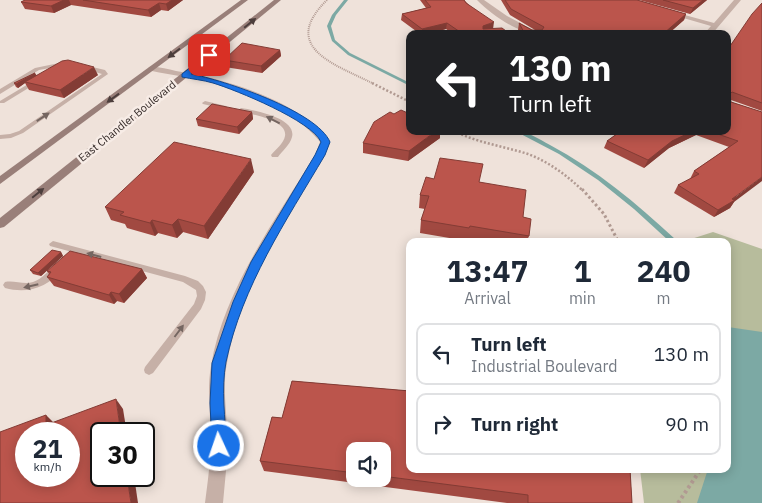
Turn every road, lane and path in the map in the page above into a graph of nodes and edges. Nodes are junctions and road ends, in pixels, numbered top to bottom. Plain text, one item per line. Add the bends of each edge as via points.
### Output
1 (246, 0) edge
2 (278, 0) edge
3 (327, 0) edge
4 (480, 0) edge
5 (738, 0) edge
6 (666, 12) edge
7 (715, 25) junction
8 (525, 30) edge
9 (711, 30) edge
10 (71, 64) edge
11 (53, 66) junction
12 (79, 66) edge
13 (152, 69) junction
14 (50, 73) edge
15 (184, 75) junction
16 (42, 78) edge
17 (0, 92) edge
18 (1, 100) edge
19 (406, 100) edge
20 (205, 103) dead end
21 (462, 135) edge
22 (0, 137) edge
23 (275, 155) dead end
24 (0, 182) edge
25 (0, 224) edge
26 (617, 238) edge
27 (53, 244) dead end
28 (70, 257) junction
29 (8, 285) dead end
30 (149, 370) dead end
31 (698, 473) edge
32 (214, 503) edge
33 (678, 503) edge

1 -> 13 main road, East Chandler Boulevard
15 -> 2 main road, East Chandler Boulevard
3 - 19 path via 309,20 307,34 311,46 322,57
4 - 8 street via 513,26
5 - 7 street
6 - 7 street
7 - 9 street
10 - 11 lane
11 - 14 lane
11 - 17 lane via 37,70
11 - 18 lane
22 -> 12 lane via 20,132 105,74 104,71
13 - 15 street
13 -> 24 main road, East Chandler Boulevard
25 -> 15 main road, East Chandler Boulevard
15 - 32 street via 232,87 294,115 315,128 325,142 249,276 228,332 219,363 219,446
16 - 18 lane
23 -> 20 lane via 289,136 285,126 266,116
21 - 26 path via 480,144 529,155 549,166 589,194 605,214
27 - 28 lane
28 -> 29 lane via 43,282 21,288
30 -> 28 lane via 198,306 202,290 185,280
31 - 33 path

